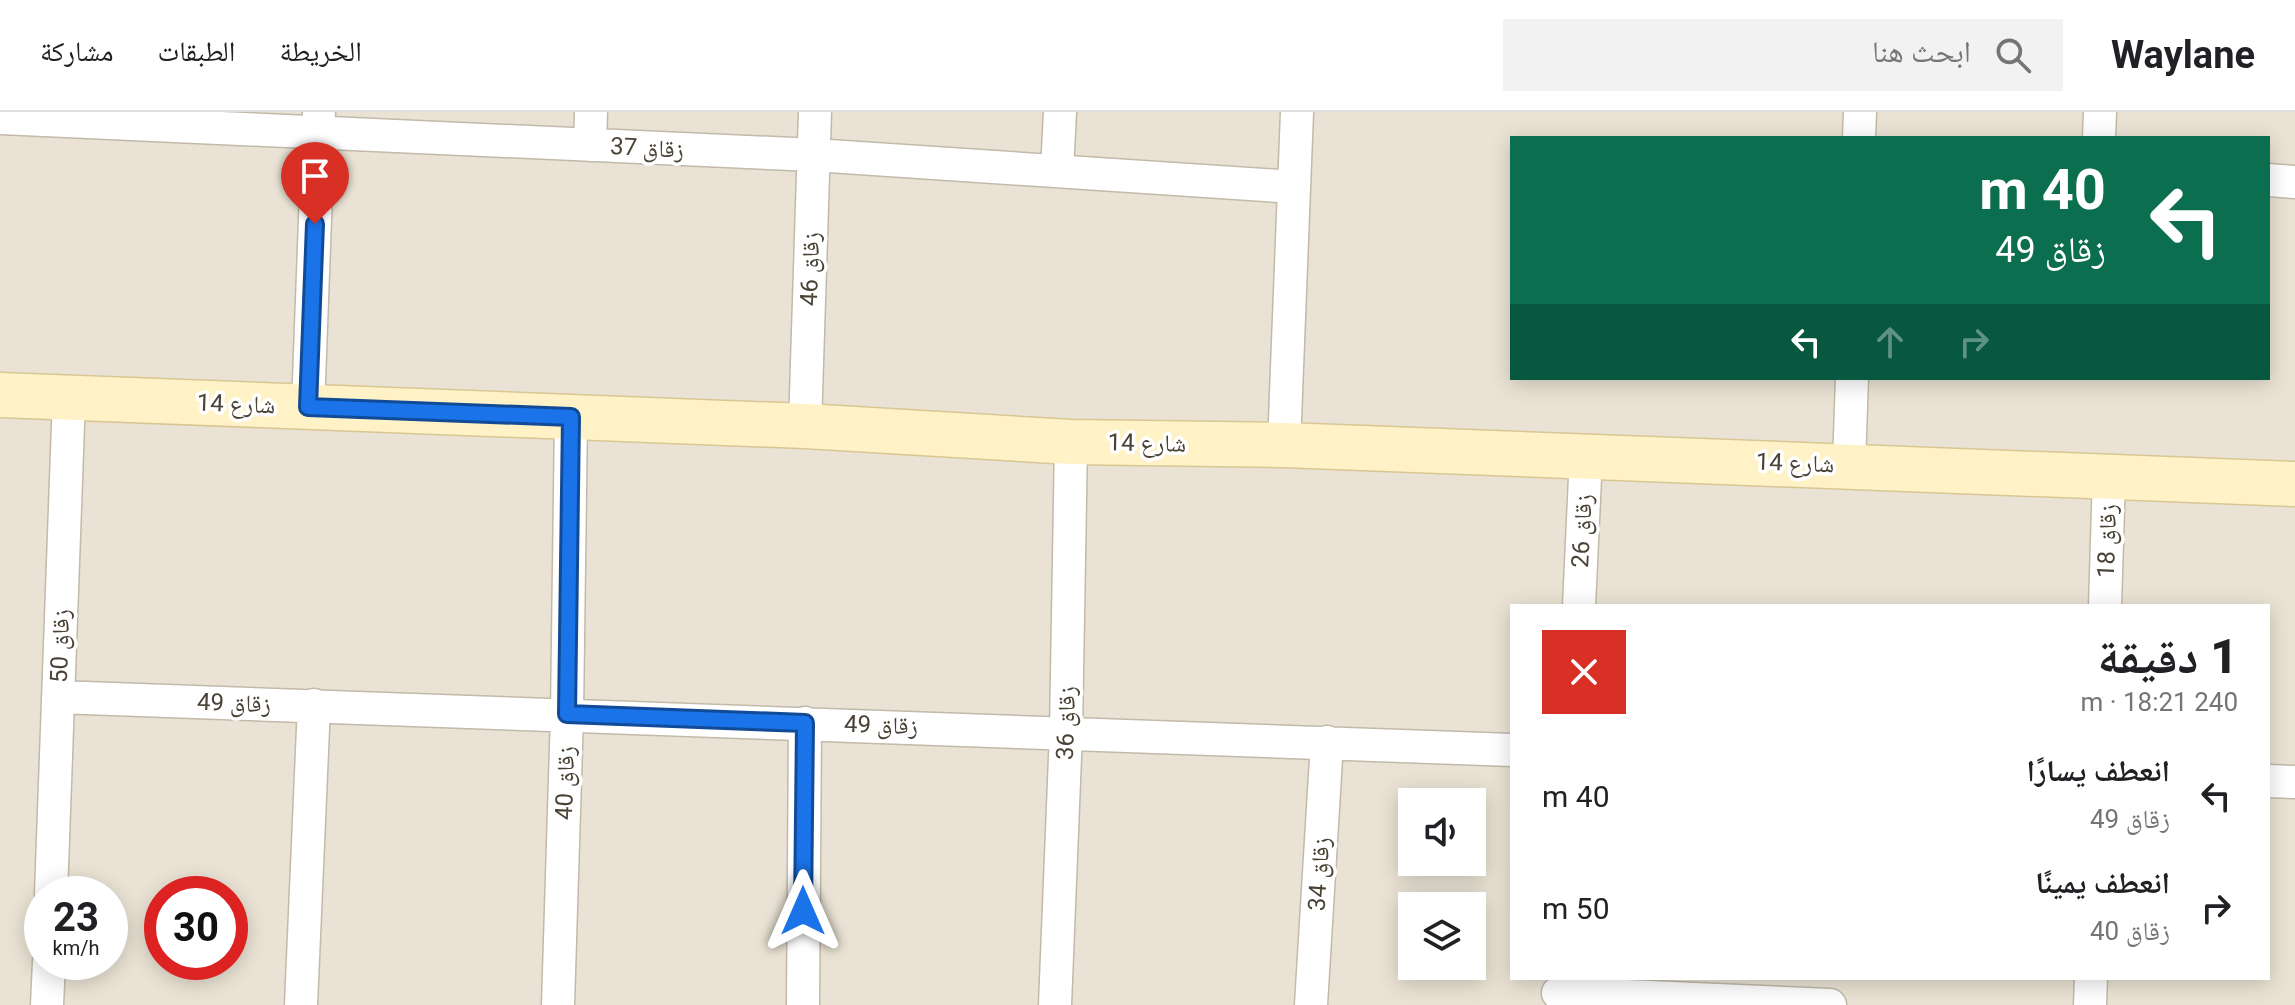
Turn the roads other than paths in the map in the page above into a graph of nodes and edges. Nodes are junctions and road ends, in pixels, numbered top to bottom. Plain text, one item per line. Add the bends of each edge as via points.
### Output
1 (591, 112) edge
2 (815, 112) edge
3 (1060, 112) edge
4 (1297, 112) edge
5 (1860, 112) edge
6 (2100, 112) edge
7 (66, 116) edge
8 (0, 118) edge
9 (318, 122) edge
10 (1859, 136) edge
11 (2099, 136) edge
12 (590, 145) junction
13 (814, 155) junction
14 (1057, 171) junction
15 (2270, 180) edge
16 (2295, 182) edge
17 (1294, 187) junction
18 (1852, 380) edge
19 (0, 395) edge
20 (69, 397) junction
21 (308, 407) junction
22 (571, 417) junction
23 (805, 426) junction
24 (1071, 442) junction
25 (1284, 445) junction
26 (1586, 456) junction
27 (1849, 464) junction
28 (2109, 477) junction
29 (2295, 484) edge
30 (1579, 604) edge
31 (2105, 604) edge
32 (58, 697) junction
33 (314, 705) junction
34 (567, 714) junction
35 (805, 723) junction
36 (1066, 732) junction
37 (1327, 742) junction
38 (1510, 750) edge
39 (2270, 781) edge
40 (2295, 782) edge
41 (52, 876) edge
42 (48, 980) edge
43 (2091, 980) edge
44 (1558, 992) edge
45 (47, 1005) edge
46 (301, 1005) edge
47 (558, 1005) edge
48 (803, 1005) edge
49 (1055, 1005) edge
50 (1311, 1005) edge
51 (1830, 1005) edge
52 (2090, 1005) edge

1 - 12 street
2 - 13 street, زقاق 46
3 - 14 street
4 - 17 street
5 - 10 street
6 - 11 street
7 - 8 street, زقاق 37
7 - 9 street, زقاق 37
9 - 12 street, زقاق 37
9 - 21 street
12 - 13 street, زقاق 37
13 - 14 street, زقاق 37
13 - 23 street, زقاق 46
14 - 17 street, زقاق 37
15 - 16 street
17 - 25 street
18 - 27 street
19 - 20 street, شارع 14
20 - 21 street, شارع 14
20 - 32 street, زقاق 50
21 - 22 street, شارع 14
22 - 23 street, شارع 14
22 - 34 street, زقاق 40
23 - 24 street, شارع 14
24 - 25 street, شارع 14
24 - 36 street, زقاق 36
25 - 26 street, شارع 14
26 - 27 street, شارع 14
26 - 30 street, زقاق 26
27 - 28 street, شارع 14
28 - 29 street, شارع 14
28 - 31 street, زقاق 18
32 - 33 street, زقاق 49
32 - 41 street, زقاق 50
33 - 34 street, زقاق 49
33 - 46 street
34 - 35 street, زقاق 49
34 - 47 street, زقاق 40
35 - 36 street, زقاق 49
35 - 48 street
36 - 37 street, زقاق 49
36 - 49 street, زقاق 36
37 - 38 street, زقاق 49
37 - 50 street, زقاق 34
39 - 40 street
42 - 45 street
43 - 52 street
44 - 51 street

